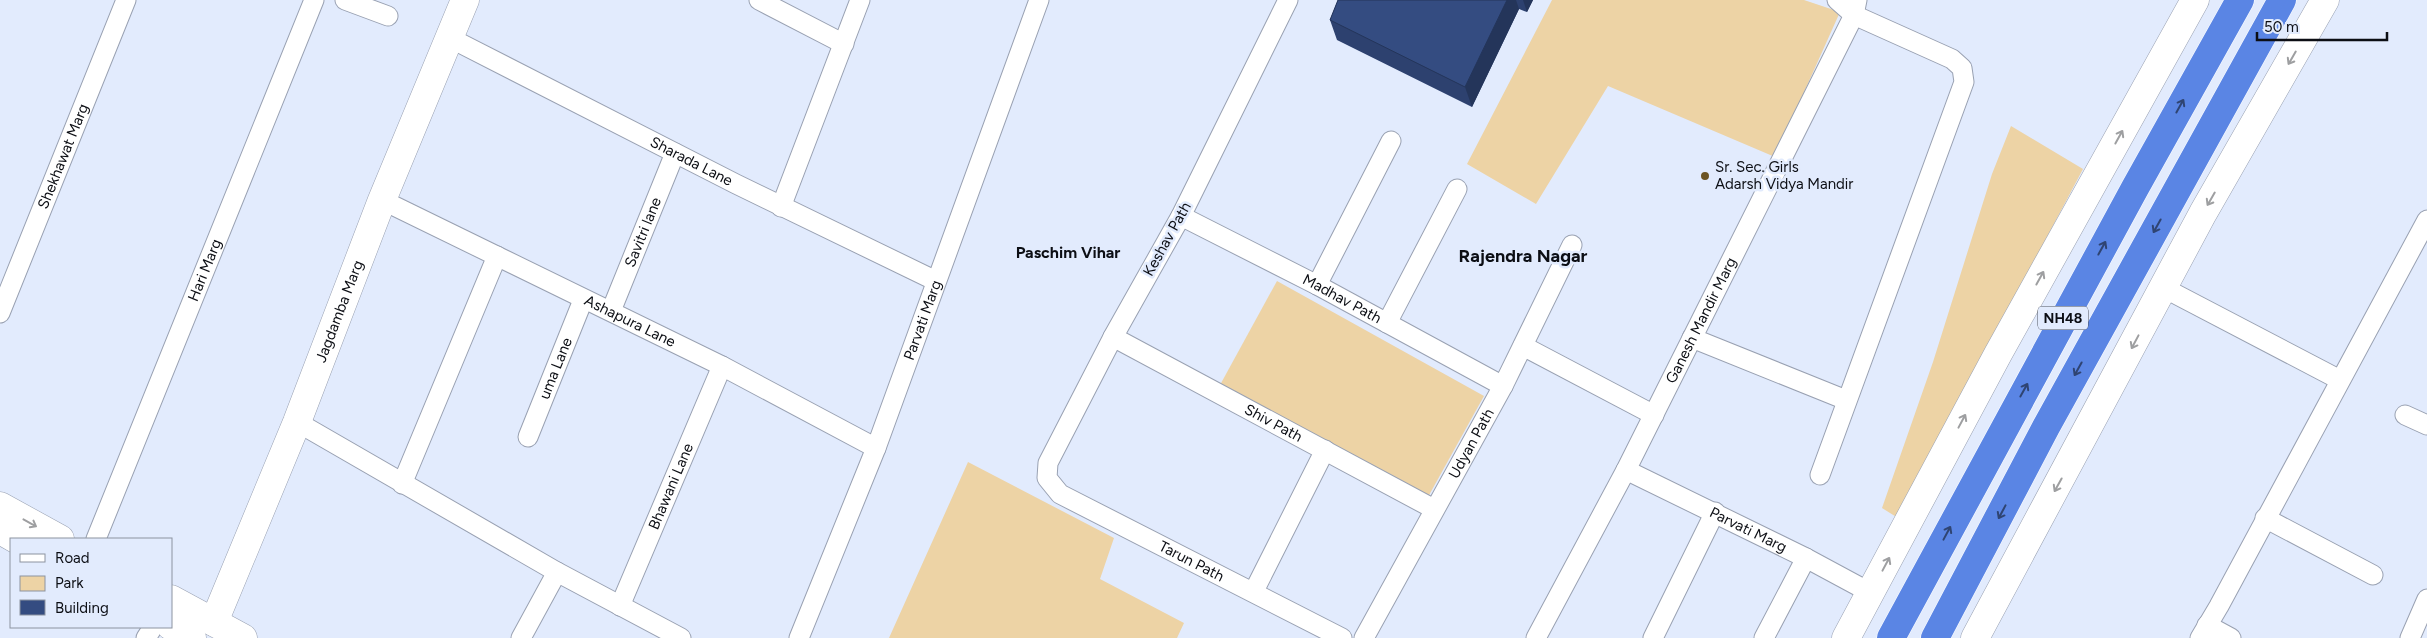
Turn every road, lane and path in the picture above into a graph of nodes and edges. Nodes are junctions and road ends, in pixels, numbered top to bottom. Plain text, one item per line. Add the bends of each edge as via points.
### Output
1 (126, 0) edge
2 (314, 0) edge
3 (345, 0) edge
4 (465, 0) edge
5 (759, 0) edge
6 (860, 0) edge
7 (1039, 0) edge
8 (1288, 0) edge
9 (1837, 0) edge
10 (2195, 0) edge
11 (2240, 0) edge
12 (2282, 0) edge
13 (2325, 0) edge
14 (1855, 8) edge
15 (388, 16) dead end
16 (450, 38) junction
17 (844, 44) junction
18 (1391, 141) dead end
19 (675, 153) junction
20 (1457, 189) dead end
21 (382, 200) junction
22 (781, 207) junction
23 (1181, 216) junction
24 (2427, 220) edge
25 (1572, 245) dead end
26 (497, 256) junction
27 (936, 282) junction
28 (1317, 284) junction
29 (2164, 288) junction
30 (583, 300) junction
31 (610, 311) junction
32 (0, 313) edge
33 (1387, 323) junction
34 (1113, 336) junction
35 (1692, 338) junction
36 (1524, 346) junction
37 (722, 366) junction
38 (2340, 380) junction
39 (1503, 386) junction
40 (1846, 400) junction
41 (1654, 414) junction
42 (2404, 415) dead end
43 (297, 422) junction
44 (2427, 425) edge
45 (528, 437) dead end
46 (876, 448) junction
47 (1325, 450) junction
48 (1626, 470) junction
49 (1820, 475) dead end
50 (1047, 478) joint
51 (402, 484) junction
52 (0, 506) edge
53 (1434, 509) junction
54 (1715, 512) junction
55 (2265, 518) junction
56 (0, 530) edge
57 (14, 538) edge
58 (58, 538) edge
59 (96, 538) edge
60 (1806, 558) junction
61 (557, 572) junction
62 (2373, 576) dead end
63 (1254, 591) junction
64 (1870, 593) junction
65 (172, 600) edge
66 (2427, 600) edge
67 (620, 606) junction
68 (214, 622) junction
69 (172, 627) edge
70 (2204, 632) edge
71 (192, 638) edge
72 (243, 638) edge
73 (522, 638) edge
74 (681, 638) edge
75 (799, 638) edge
76 (1342, 638) edge
77 (1364, 638) edge
78 (1536, 638) edge
79 (1653, 638) edge
80 (1764, 638) edge
81 (1846, 638) edge
82 (1890, 638) edge
83 (1935, 638) edge
84 (1975, 638) edge
85 (2231, 638) edge
86 (2410, 638) edge

1 - 32 street, Shekhawat Marg
2 - 59 street, Hari Marg
3 - 15 street
4 - 16 street, Jagdamba Marg
5 - 17 street
6 - 17 street
7 - 27 street, Parvati Marg
8 - 23 street, Keshav Path
9 - 14 street
64 -> 10 street via 1998,354
82 -> 11 highway, NH48
12 -> 83 highway, NH48 via 2046,427
13 -> 29 street via 2203,213
14 - 35 street, Ganesh Mandir Marg
14 - 40 street via 1952,59 1962,68 1964,82
16 - 19 street, Sharada Lane
16 - 21 street, Jagdamba Marg
17 - 22 street
18 - 28 street
19 - 22 street, Sharada Lane
19 - 31 street, Savitri lane
20 - 33 street
21 - 26 street, Ashapura Lane
21 - 43 street, Jagdamba Marg
22 - 27 street, Sharada Lane
23 - 28 street, Madhav Path
23 - 34 street, Keshav Path
24 - 38 street
25 - 36 street, Udyan Path
26 - 30 street, Ashapura Lane
26 - 51 street
27 - 46 street, Parvati Marg
28 - 33 street, Madhav Path
29 - 38 street
29 -> 84 street
30 - 31 street, Ashapura Lane
30 - 45 street, uma Lane
31 - 37 street, Ashapura Lane
33 - 39 street, Madhav Path
34 - 47 street, Shiv Path
34 - 50 street, Keshav Path via 1048,463
35 - 40 street
35 - 41 street, Ganesh Mandir Marg
36 - 39 street, Udyan Path
36 - 41 street
37 - 46 street, Ashapura Lane
37 - 67 street, Bhawani Lane
38 - 55 street
39 - 53 street, Udyan Path
40 - 49 street
41 - 48 street, Ganesh Mandir Marg
42 - 44 street
43 - 51 street
43 - 68 street, Jagdamba Marg
46 - 75 street, Parvati Marg
47 - 53 street, Shiv Path
47 - 63 street
48 - 54 street, Parvati Marg
48 - 78 street, Ganesh Mandir Marg
50 - 63 street, Tarun Path via 1060,494
51 - 61 street
52 -> 58 street
53 - 77 street, Udyan Path
54 - 60 street, Parvati Marg
54 - 79 street
55 - 62 street
55 - 70 street
56 - 57 street
60 - 64 street, Parvati Marg
60 - 80 street
61 - 67 street
61 - 73 street
63 - 76 street, Tarun Path
64 - 81 street
65 - 68 street
66 - 86 street
67 - 74 street
68 - 72 street
69 - 71 street
70 - 85 street

